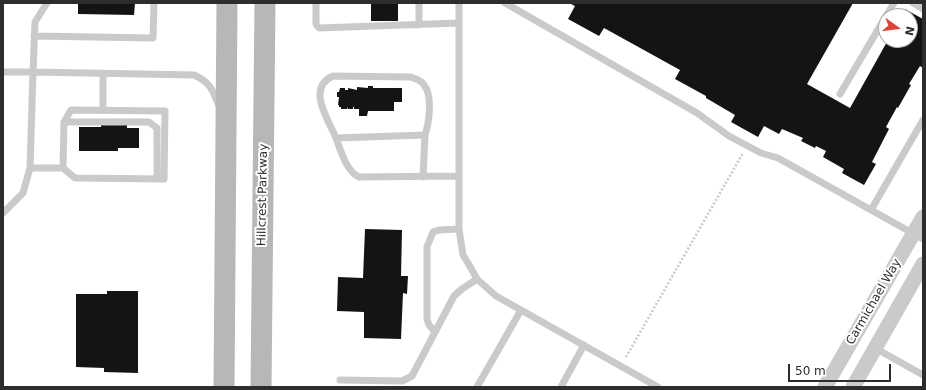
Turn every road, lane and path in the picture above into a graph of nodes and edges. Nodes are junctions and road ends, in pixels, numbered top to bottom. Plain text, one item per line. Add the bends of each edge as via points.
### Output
1 (47, 3) edge
2 (154, 3) edge
3 (227, 3) edge
4 (265, 3) edge
5 (316, 3) edge
6 (419, 3) edge
7 (459, 3) edge
8 (505, 3) edge
9 (913, 3) edge
10 (923, 9) edge
11 (459, 23) junction
12 (419, 25) junction
13 (878, 30) edge
14 (34, 36) junction
15 (3, 72) edge
16 (33, 72) junction
17 (104, 74) junction
18 (840, 94) dead end
19 (103, 110) junction
20 (923, 120) edge
21 (64, 122) junction
22 (226, 123) junction
23 (425, 135) junction
24 (336, 138) junction
25 (747, 145) junction
26 (30, 168) junction
27 (64, 168) junction
28 (459, 176) junction
29 (423, 177) junction
30 (156, 179) junction
31 (871, 210) junction
32 (3, 213) edge
33 (923, 217) edge
34 (458, 229) junction
35 (918, 236) edge
36 (923, 264) edge
37 (477, 279) junction
38 (521, 310) junction
39 (435, 332) junction
40 (584, 345) junction
41 (875, 348) junction
42 (626, 357) dead end
43 (923, 375) edge
44 (340, 380) dead end
45 (563, 386) edge
46 (224, 387) edge
47 (261, 387) edge
48 (477, 387) edge
49 (658, 387) edge
50 (825, 387) edge
51 (853, 387) edge

1 - 14 lane via 35,22
2 - 14 lane via 153,38
3 - 22 main road
4 - 47 main road, Hillcrest Parkway
5 - 12 lane via 316,24 319,28
6 - 12 lane
7 - 11 lane
8 - 25 lane via 697,113 729,136
9 - 10 lane
11 - 12 lane
11 - 28 lane
13 - 18 lane
14 - 16 lane
15 - 16 lane
16 - 17 lane
16 - 26 lane
17 - 19 lane
17 - 22 lane via 194,76 205,80 212,87
19 - 21 lane via 71,110
19 - 30 lane via 165,111 164,179
20 - 31 lane
21 - 27 lane
21 - 30 lane via 150,122 157,128
22 - 46 main road
23 - 24 lane
23 - 24 lane via 429,98 427,90 419,80 411,77 333,76 326,79 319,92 320,101
23 - 29 lane
24 - 29 lane via 354,175
25 - 31 lane via 778,158
25 - 42 path
26 - 27 lane
26 - 32 lane via 23,193
27 - 30 lane via 75,178
28 - 29 lane
28 - 34 lane
31 - 35 lane
33 - 35 street, Carmichael Way
34 - 37 lane via 463,255
34 - 39 lane via 433,232 427,248 427,319
35 - 50 street, Carmichael Way
36 - 41 street, Carmichael Way
37 - 38 lane via 496,296
37 - 39 lane via 454,296
38 - 40 lane
38 - 48 lane
39 - 44 lane via 412,376 407,380
40 - 45 lane
40 - 49 lane
41 - 43 lane
41 - 51 street, Carmichael Way

